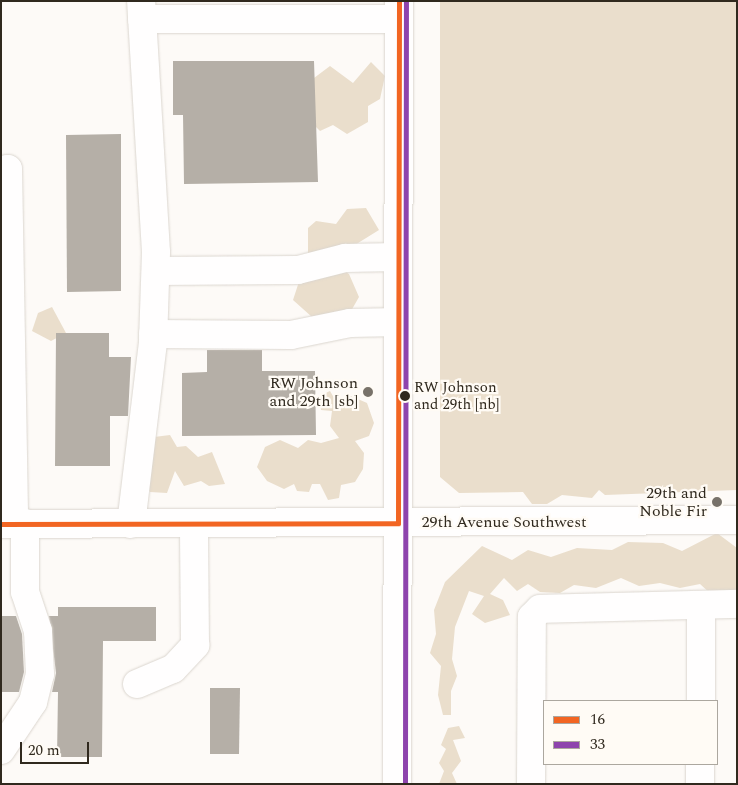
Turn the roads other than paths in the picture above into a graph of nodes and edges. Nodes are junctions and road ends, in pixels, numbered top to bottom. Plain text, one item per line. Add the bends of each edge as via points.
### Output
1 (142, 10) edge
2 (399, 10) edge
3 (1, 170) edge
4 (398, 257) junction
5 (156, 271) junction
6 (398, 322) junction
7 (153, 334) junction
8 (6, 359) edge
9 (737, 520) edge
10 (398, 523) junction
11 (14, 524) edge
12 (131, 524) junction
13 (194, 524) junction
14 (737, 604) edge
15 (701, 605) junction
16 (137, 684) dead end
17 (701, 700) edge
18 (1, 750) edge
19 (700, 765) edge
20 (397, 784) edge
21 (531, 784) edge
22 (700, 784) edge

1 - 2 street
1 - 5 street
2 - 4 street
3 - 8 street via 8,170
4 - 5 street via 345,258 298,270
4 - 6 street
5 - 7 street
6 - 7 street via 350,323 291,335
6 - 10 street
7 - 12 street
8 - 11 street
9 - 10 street, 29th Avenue Southwest
10 - 13 street, 29th Avenue Southwest
10 - 20 street
11 - 12 street, 29th Avenue Southwest
11 - 18 street via 25,592 38,632 40,674 33,702
12 - 13 street, 29th Avenue Southwest
13 - 16 street via 195,645 173,669
14 - 15 street
15 - 17 street
15 - 21 street via 540,608 532,616
19 - 22 street

